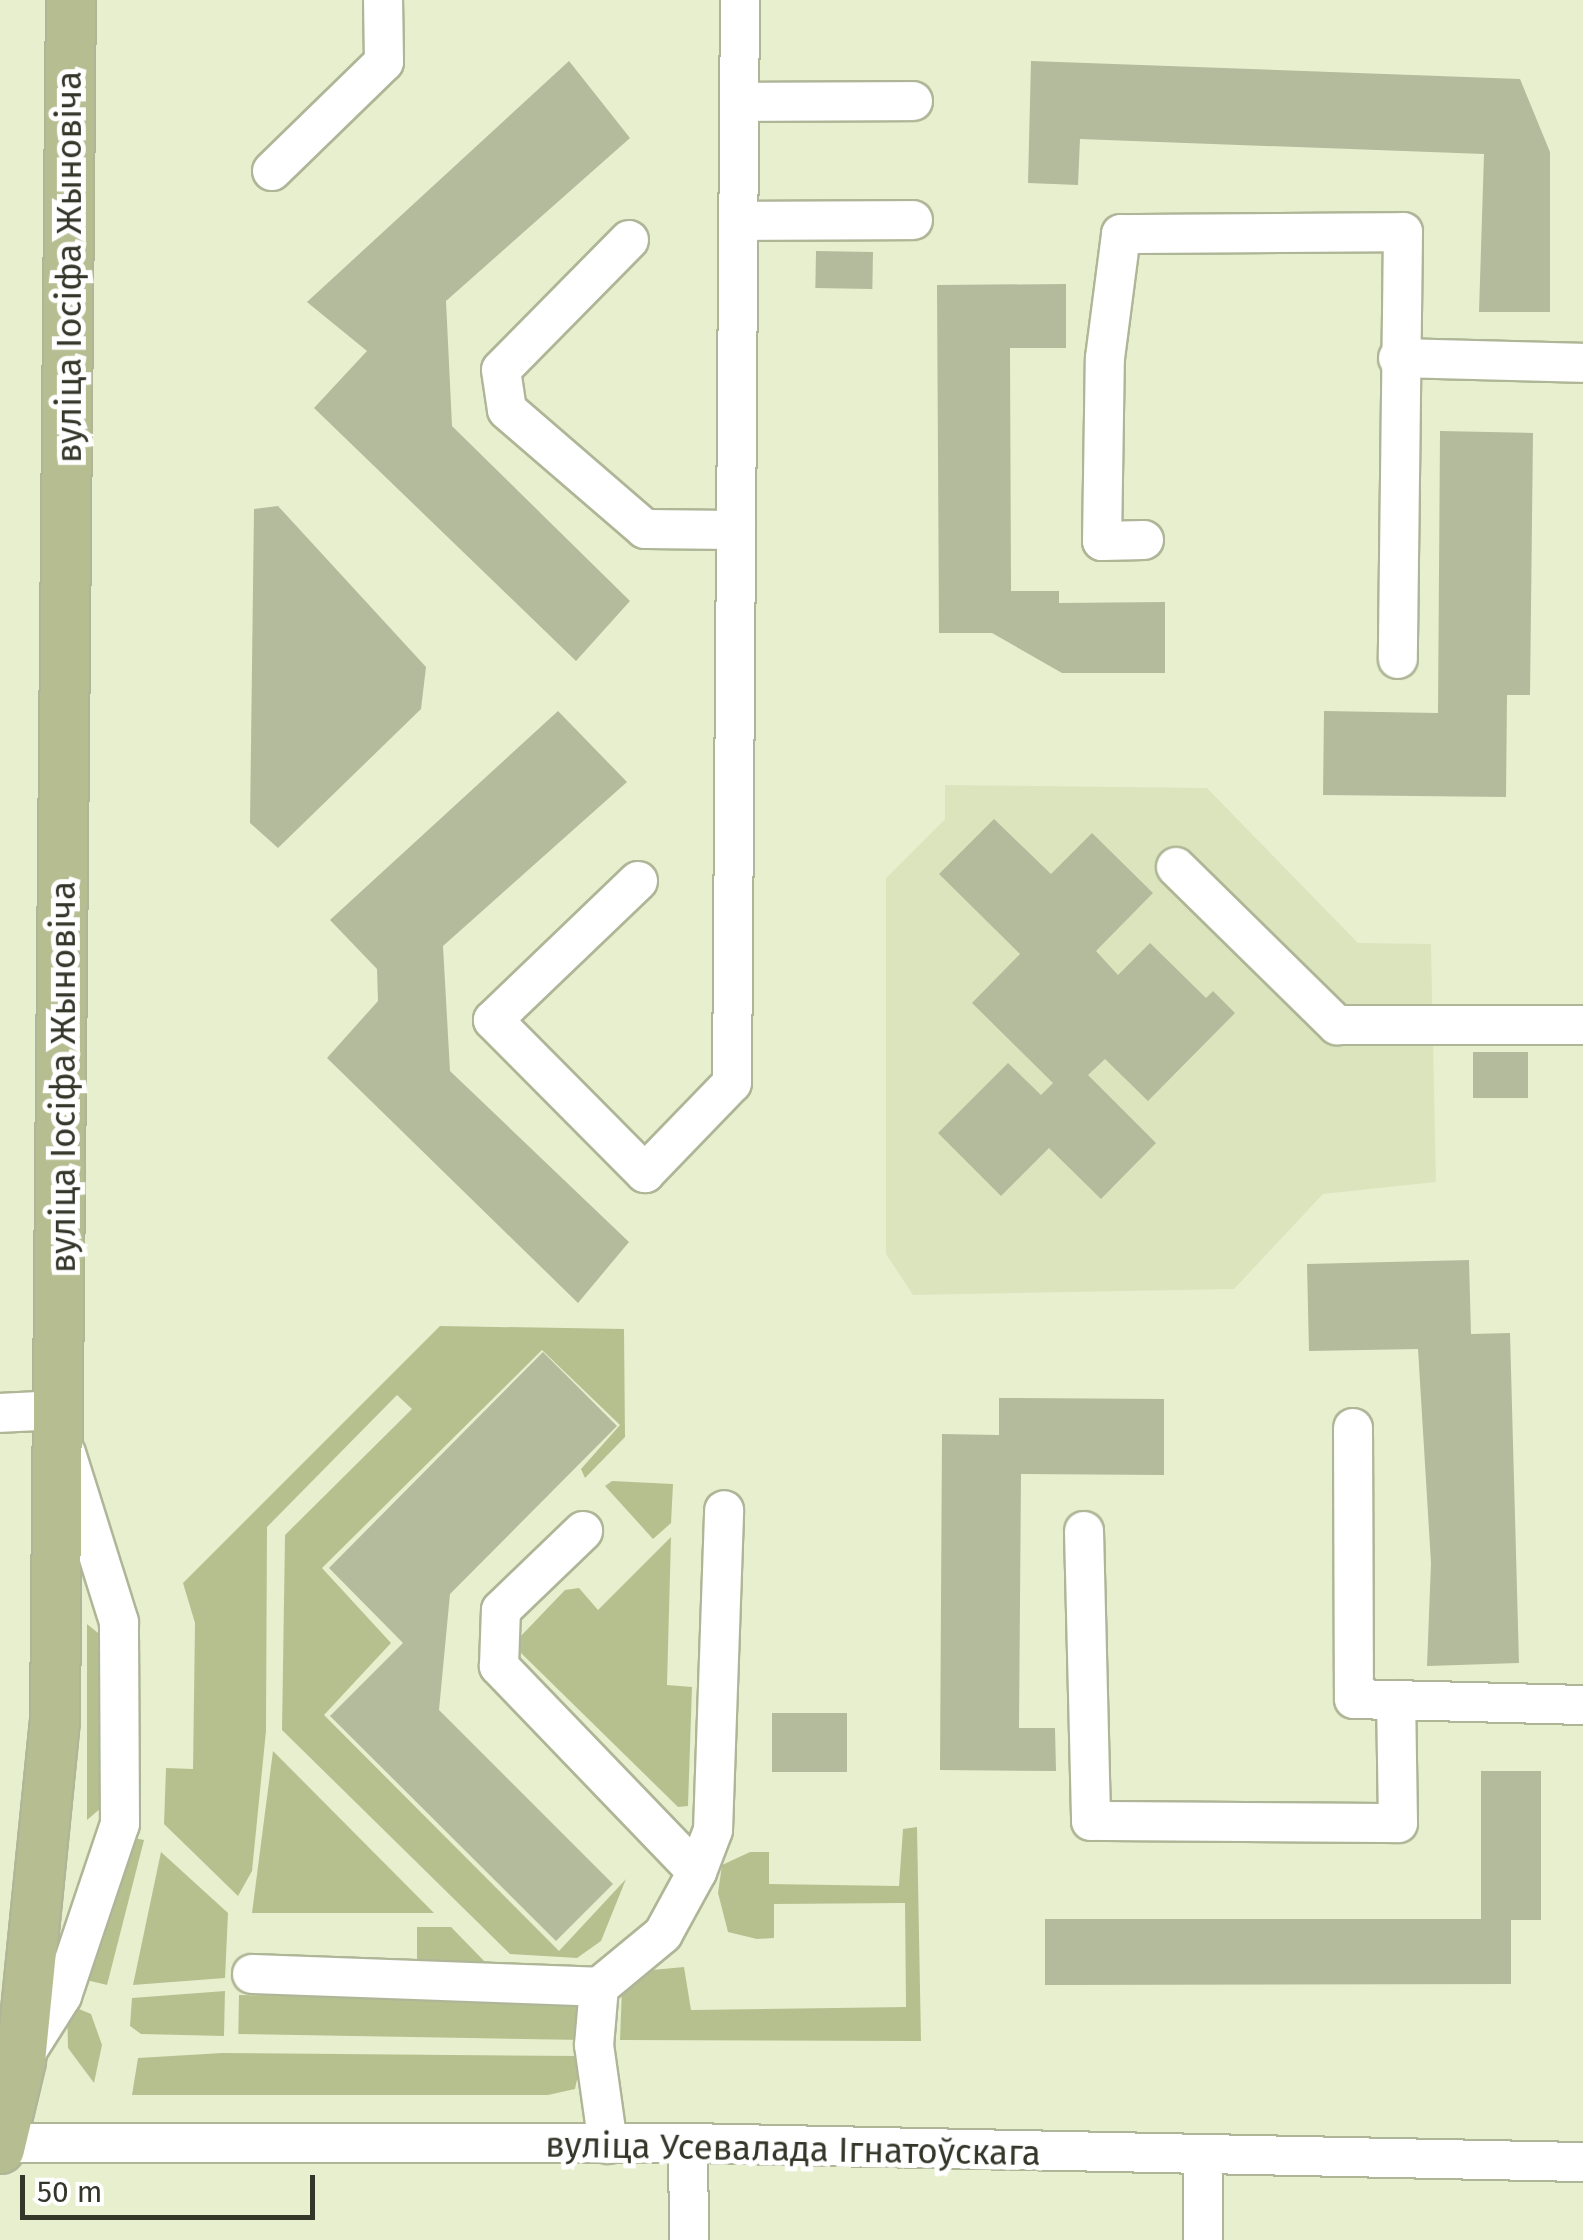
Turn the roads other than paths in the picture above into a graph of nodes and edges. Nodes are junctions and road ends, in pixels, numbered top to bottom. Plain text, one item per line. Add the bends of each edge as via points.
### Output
1 (71, 0) edge
2 (383, 0) edge
3 (740, 0) edge
4 (913, 101) dead end
5 (740, 102) junction
6 (272, 171) dead end
7 (913, 220) dead end
8 (739, 221) junction
9 (629, 240) dead end
10 (1398, 358) junction
11 (1583, 363) edge
12 (736, 530) junction
13 (1144, 540) dead end
14 (1398, 659) dead end
15 (1176, 866) dead end
16 (638, 882) dead end
17 (1583, 1025) edge
18 (0, 1413) edge
19 (61, 1422) junction
20 (1353, 1428) dead end
21 (724, 1510) dead end
22 (1084, 1530) dead end
23 (583, 1531) dead end
24 (1396, 1700) junction
25 (1583, 1705) edge
26 (697, 1872) junction
27 (252, 1974) dead end
28 (599, 1986) junction
29 (21, 2061) junction
30 (608, 2144) junction
31 (688, 2144) junction
32 (1, 2145) edge
33 (1203, 2159) junction
34 (1583, 2162) edge
35 (690, 2240) edge
36 (1203, 2240) edge

1 - 19 main road, вуліца Іосіфа Жыновіча
2 - 6 street via 384,62
3 - 5 street
4 - 5 street
5 - 8 street
7 - 8 street
8 - 12 street
9 - 12 street via 501,370 508,410 645,529
10 - 11 street
10 - 13 street via 1403,232 1121,234 1104,358 1102,540
10 - 14 street
12 - 16 street via 732,1083 644,1172 493,1020
15 - 17 street via 1337,1026
18 - 19 street
19 - 29 main road, вуліца Іосіфа Жыновіча via 54,1720
19 - 29 street via 119,1622 120,1824 62,1996
20 - 24 street via 1354,1699
21 - 26 street via 714,1830
22 - 24 street via 1092,1821 1398,1823
23 - 26 street via 501,1610 498,1666
24 - 25 street
26 - 28 street via 663,1934
27 - 28 street
28 - 30 street via 594,2045
29 - 32 main road, вуліца Іосіфа Жыновіча
30 - 31 street, вуліца Усевалада Ігнатоўскага
30 - 32 street, вуліца Усевалада Ігнатоўскага
31 - 33 street, вуліца Усевалада Ігнатоўскага
31 - 35 street
33 - 34 street, вуліца Усевалада Ігнатоўскага
33 - 36 street

